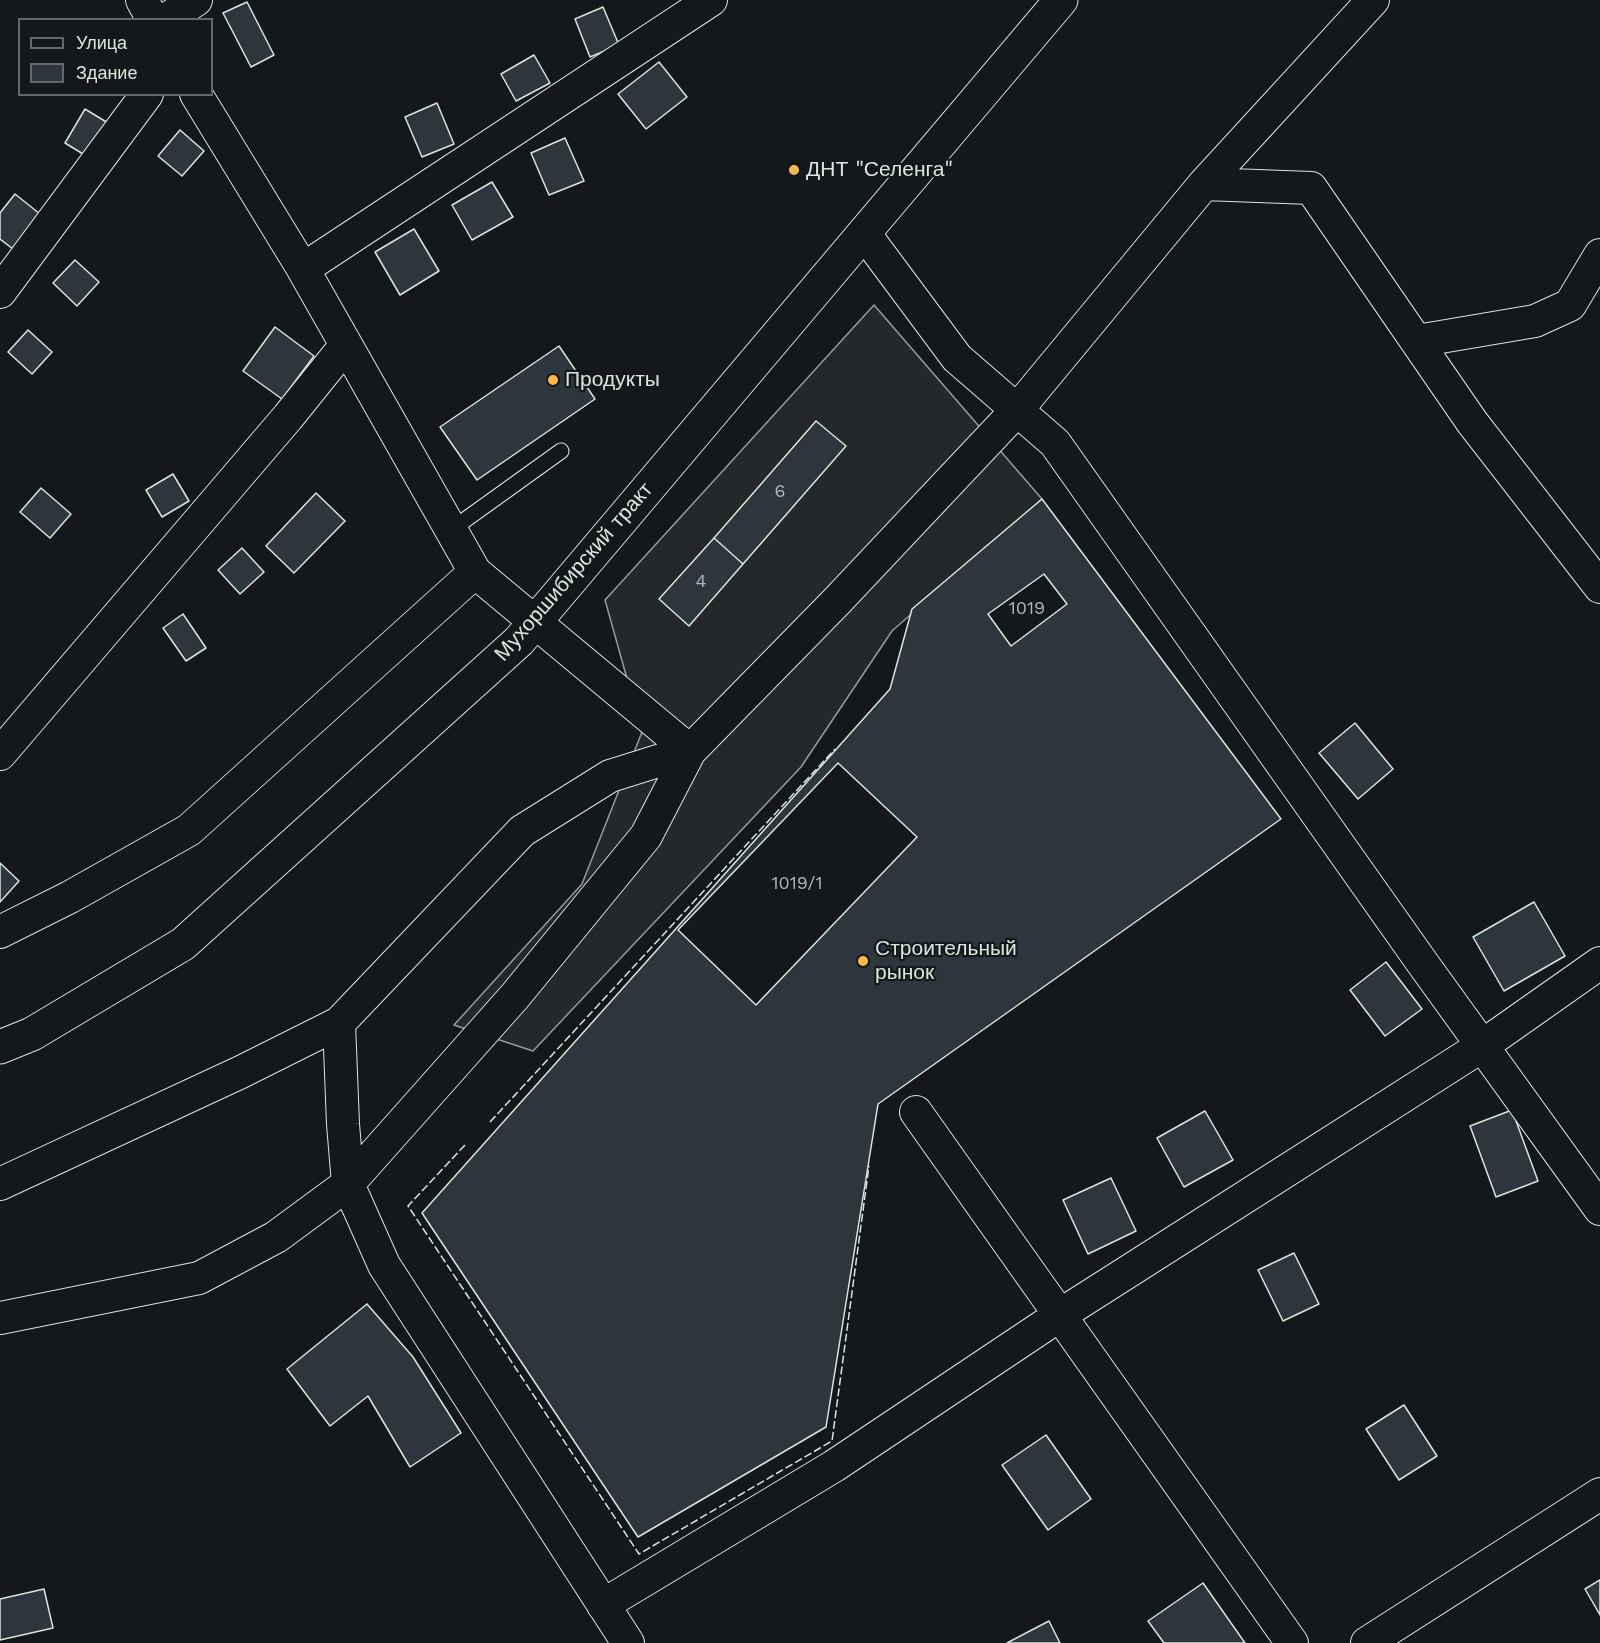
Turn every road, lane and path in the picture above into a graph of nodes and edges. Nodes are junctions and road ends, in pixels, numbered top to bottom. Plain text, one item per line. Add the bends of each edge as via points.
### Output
1 (142, 0) edge
2 (196, 0) edge
3 (711, 0) edge
4 (1061, 0) edge
5 (1373, 0) edge
6 (152, 18) edge
7 (168, 18) edge
8 (146, 96) edge
9 (197, 96) edge
10 (1204, 184) junction
11 (864, 233) junction
12 (1600, 255) edge
13 (303, 269) junction
14 (0, 292) edge
15 (1417, 340) junction
16 (346, 345) junction
17 (1017, 410) junction
18 (561, 452) dead end
19 (451, 530) junction
20 (475, 572) junction
21 (1600, 587) edge
22 (534, 622) junction
23 (690, 752) junction
24 (0, 754) edge
25 (0, 932) edge
26 (1600, 963) edge
27 (339, 1023) junction
28 (1482, 1046) junction
29 (0, 1047) edge
30 (916, 1112) dead end
31 (0, 1184) edge
32 (348, 1184) junction
33 (1600, 1209) edge
34 (1060, 1315) junction
35 (0, 1318) edge
36 (1600, 1494) edge
37 (603, 1605) junction
38 (628, 1643) edge
39 (1292, 1643) edge
40 (1367, 1643) edge

1 - 6 street
2 - 7 street
3 - 13 street
4 - 11 main road, Мухоршибирский тракт
5 - 10 street
8 - 14 street
9 - 13 street
10 - 15 street via 1311,188
10 - 17 street
11 - 17 street via 957,358
11 - 22 main road, Мухоршибирский тракт
12 - 15 street via 1570,305 1535,321
13 - 16 street
15 - 21 street via 1472,422
16 - 19 street
16 - 24 street
17 - 23 street
17 - 28 street via 1055,443
18 - 19 lane
19 - 20 street
20 - 22 street
20 - 25 street via 189,830
22 - 23 street
22 - 29 main road, Мухоршибирский тракт via 519,641 183,944 32,1034
23 - 27 street via 610,776 522,831
23 - 32 street via 646,836 515,996
26 - 28 street
27 - 31 street
27 - 32 street
28 - 33 street
28 - 34 street
30 - 34 street
32 - 35 street via 276,1237 199,1278
32 - 37 street via 384,1265
34 - 37 street via 834,1466
34 - 39 street
36 - 40 street
37 - 38 street

